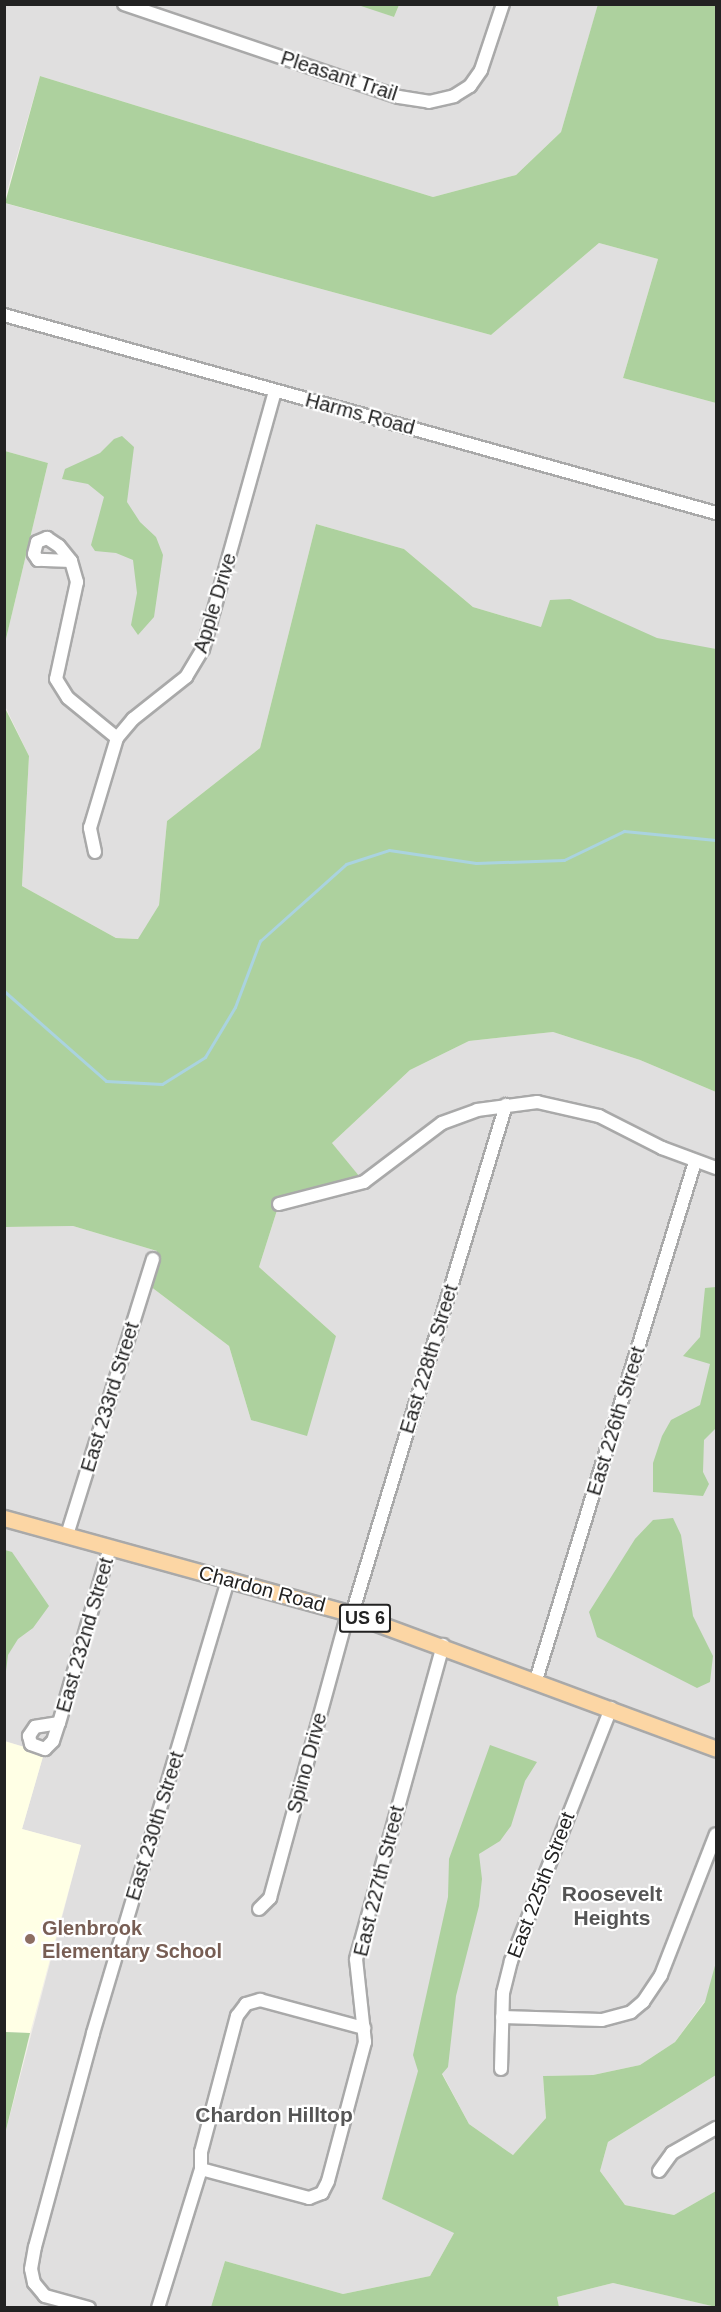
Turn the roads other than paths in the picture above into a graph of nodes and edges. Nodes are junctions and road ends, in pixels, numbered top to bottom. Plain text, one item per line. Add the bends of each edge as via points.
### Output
1 (124, 4) edge
2 (503, 4) edge
3 (4, 315) edge
4 (275, 391) junction
5 (717, 513) edge
6 (70, 561) dead end
7 (117, 738) junction
8 (95, 852) dead end
9 (506, 1105) junction
10 (695, 1162) junction
11 (717, 1168) edge
12 (279, 1204) dead end
13 (153, 1259) dead end
14 (4, 1518) edge
15 (67, 1534) junction
16 (110, 1547) junction
17 (228, 1579) junction
18 (350, 1613) junction
19 (442, 1645) junction
20 (537, 1680) junction
21 (611, 1708) junction
22 (59, 1723) dead end
23 (717, 1749) edge
24 (717, 1834) edge
25 (259, 1909) dead end
26 (502, 2017) junction
27 (364, 2028) junction
28 (501, 2069) dead end
29 (717, 2128) edge
30 (201, 2169) junction
31 (659, 2171) dead end
32 (89, 2307) edge
33 (158, 2307) edge

1 - 2 street, Pleasant Trail via 399,97 429,102 454,96 470,86 481,70
3 - 4 street, Harms Road
4 - 5 street, Harms Road
4 - 7 street, Apple Drive via 203,649 186,677 133,719
6 - 7 street via 76,596 56,679 68,699
7 - 8 street, Apple Drive via 90,828
9 - 10 street via 537,1102 599,1116
9 - 12 street via 477,1110 442,1123 364,1182
9 - 18 street, East 228th Street
10 - 11 street
10 - 20 street, East 226th Street
13 - 15 street, East 233rd Street
14 - 15 main road, Chardon Road / US 6
15 - 16 main road, Chardon Road / US 6
16 - 17 main road, Chardon Road / US 6
16 - 22 street, East 232nd Street
17 - 18 main road, Chardon Road / US 6
17 - 32 street, East 230th Street via 93,2033 35,2247 31,2270 34,2283 45,2296
18 - 19 main road, Chardon Road / US 6
18 - 25 street, Spino Drive via 270,1898
19 - 20 main road, Chardon Road / US 6
19 - 27 street, East 227th Street via 356,1959
20 - 21 main road, Chardon Road / US 6
21 - 23 main road, Chardon Road / US 6
21 - 26 street, East 225th Street via 511,1961
24 - 26 street via 661,1975 643,2002 631,2012 602,2019
26 - 28 street, East 225th Street
27 - 30 street via 260,2000 246,2004 237,2016 201,2152
27 - 30 street, East 227th Street via 363,2056 322,2193 309,2198 293,2195
29 - 31 street via 672,2153
30 - 33 street

